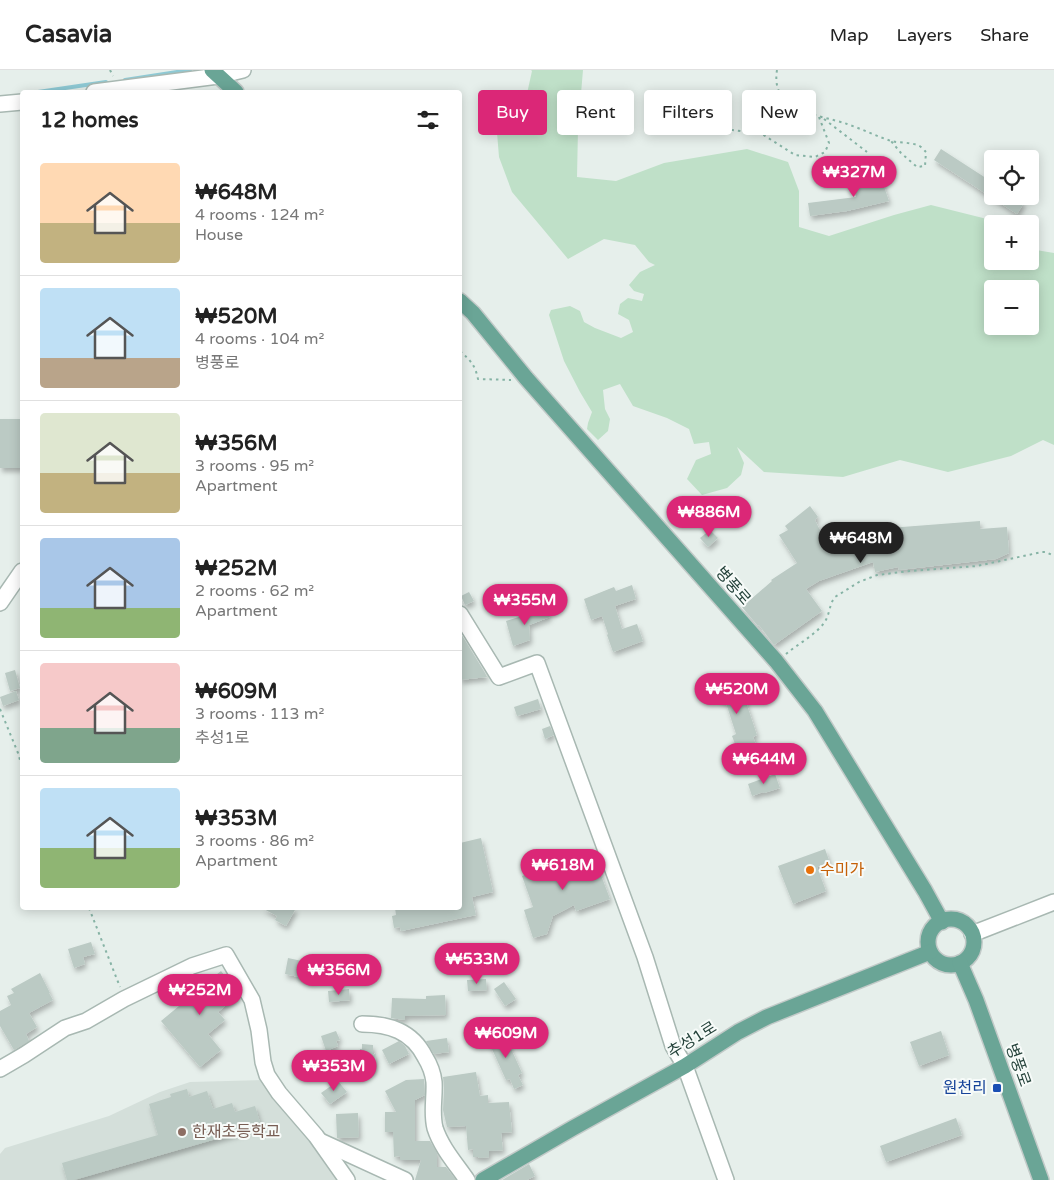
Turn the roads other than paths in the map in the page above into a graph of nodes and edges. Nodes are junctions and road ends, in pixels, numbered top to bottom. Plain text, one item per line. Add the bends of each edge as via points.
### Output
1 (243, 70) edge
2 (215, 73) edge
3 (107, 90) edge
4 (234, 90) edge
5 (20, 102) edge
6 (0, 104) edge
7 (462, 303) edge
8 (20, 574) edge
9 (0, 604) edge
10 (462, 617) edge
11 (1054, 902) edge
12 (942, 922) junction
13 (972, 934) junction
14 (930, 952) junction
15 (960, 963) junction
16 (362, 1024) dead end
17 (685, 1066) junction
18 (0, 1069) edge
19 (319, 1141) junction
20 (346, 1180) edge
21 (405, 1180) edge
22 (467, 1180) edge
23 (483, 1180) edge
24 (726, 1180) edge
25 (1041, 1180) edge

1 - 2 street
2 - 3 street
2 - 4 main road
5 - 6 street
7 - 12 main road, 병풍로 via 776,662 815,711
8 - 9 street
10 - 17 street via 499,677 537,663 645,957 673,1046
11 - 13 street
12 - 13 main road via 960,922
12 - 14 main road via 929,935
13 - 15 main road via 974,946
14 - 15 main road via 938,962
14 - 17 main road, 추성1로 via 767,1017
15 - 25 main road, 병풍로 via 975,996
16 - 22 street via 394,1028 412,1038 424,1054 434,1081 436,1129
17 - 23 main road, 추성1로
17 - 24 street
18 - 19 street via 65,1028 86,1021 192,966 226,955 252,1000 267,1075
19 - 20 street
19 - 21 street

